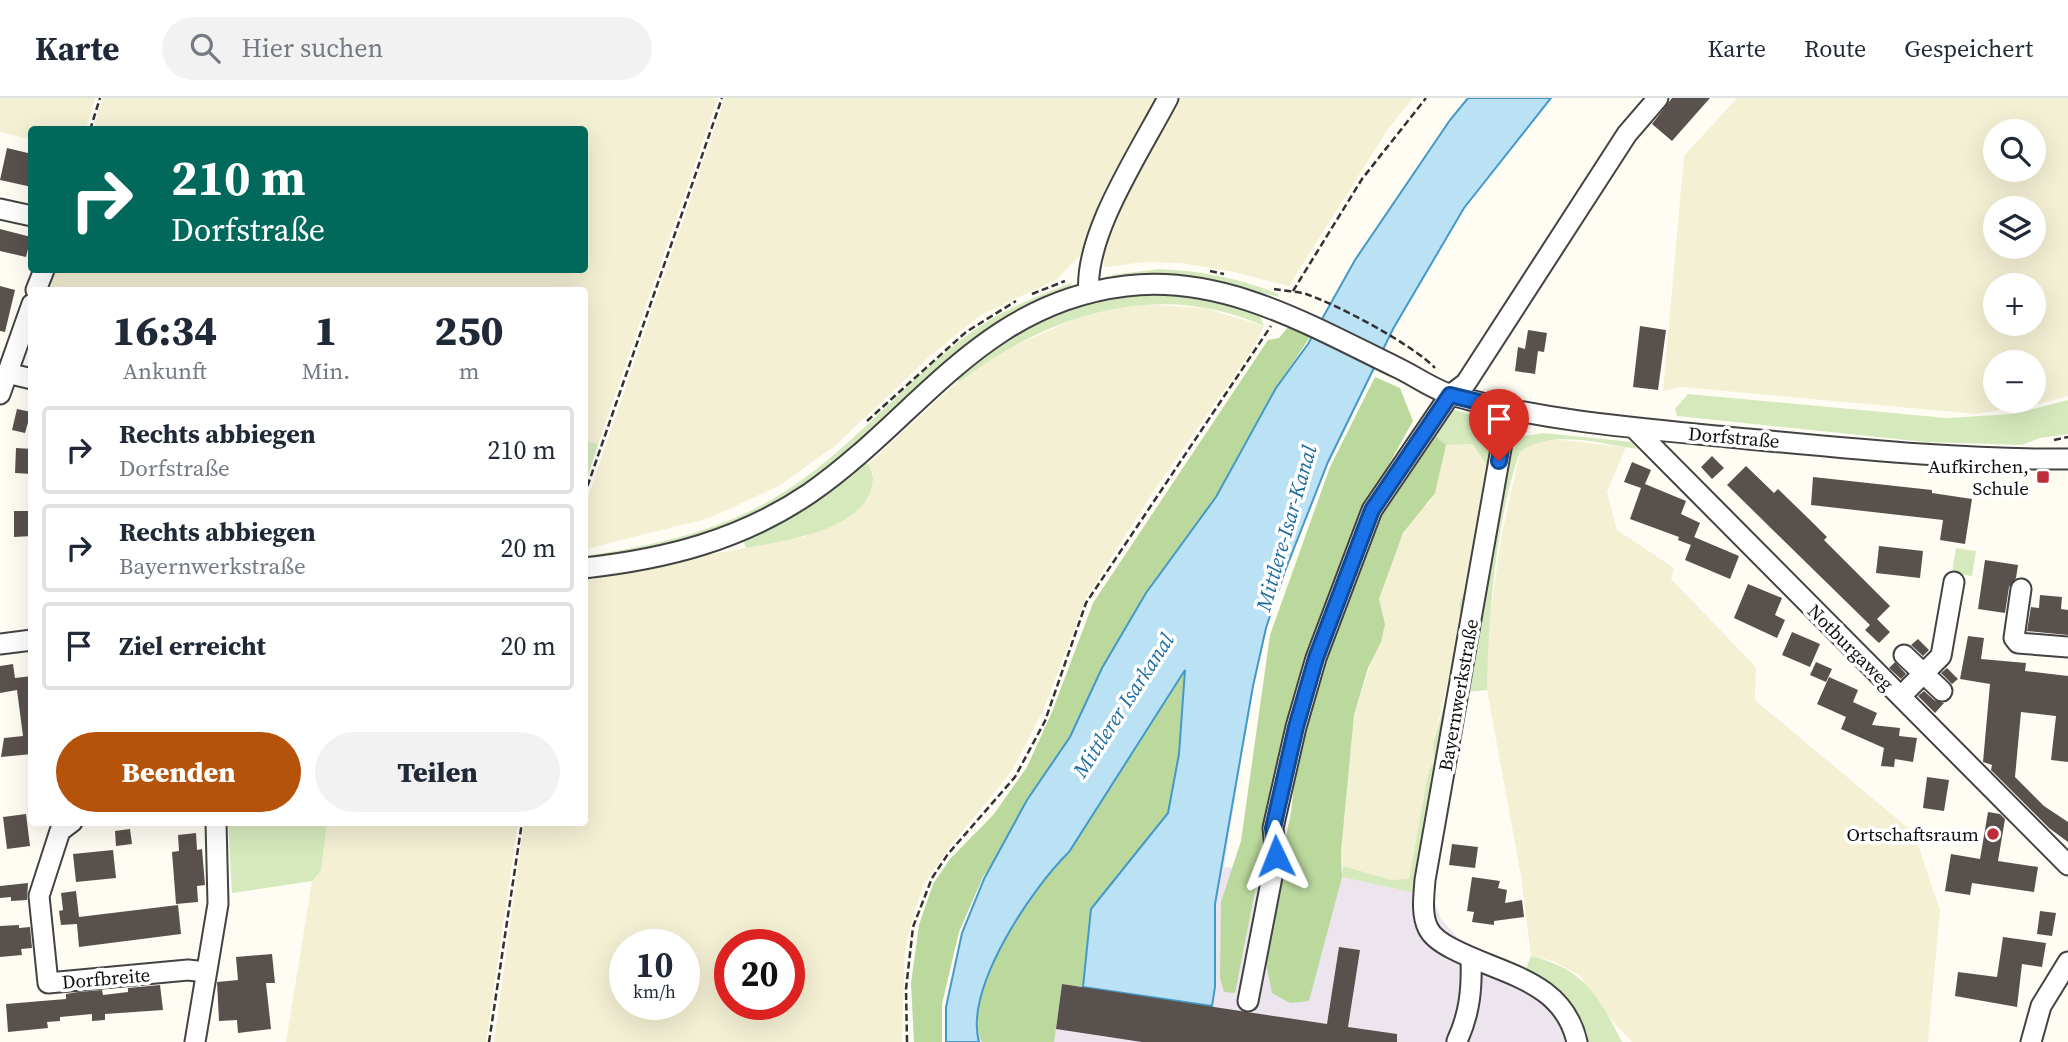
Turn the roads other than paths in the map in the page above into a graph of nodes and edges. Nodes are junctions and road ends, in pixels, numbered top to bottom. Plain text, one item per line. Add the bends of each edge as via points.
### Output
1 (1168, 98) edge
2 (1658, 98) edge
3 (0, 209) edge
4 (28, 215) edge
5 (1090, 293) junction
6 (28, 315) edge
7 (7, 373) junction
8 (28, 378) edge
9 (0, 394) edge
10 (1450, 395) junction
11 (1508, 409) junction
12 (1634, 428) junction
13 (2068, 459) edge
14 (588, 567) edge
15 (1954, 582) dead end
16 (2021, 589) dead end
17 (28, 640) edge
18 (0, 644) edge
19 (2068, 647) edge
20 (1904, 655) dead end
21 (1925, 674) junction
22 (1942, 691) dead end
23 (1901, 696) junction
24 (67, 826) edge
25 (216, 826) edge
26 (2068, 865) edge
27 (1471, 958) junction
28 (2068, 962) edge
29 (206, 972) junction
30 (1248, 1001) dead end
31 (1457, 1041) edge
32 (195, 1042) edge
33 (1577, 1042) edge
34 (2031, 1042) edge

1 - 5 street via 1097,236 1088,276
2 - 10 street via 1627,134 1466,383
3 - 4 street
5 - 10 street, Dorfstraße via 1126,286 1191,288 1243,297
5 - 14 street, Dorfstraße via 1002,330 940,377 834,474 760,523 677,553
6 - 7 street
7 - 8 street
7 - 9 street
10 - 11 street, Dorfstraße
10 - 30 street via 1372,510 1316,658 1273,828 1276,856
11 - 12 street, Dorfstraße
11 - 27 street, Bayernwerkstraße via 1425,880 1429,930 1445,945
12 - 13 street, Dorfstraße via 1877,451
12 - 23 street, Notburgaweg
15 - 21 street via 1941,656
16 - 19 street via 2014,638 2018,643
17 - 18 street
20 - 21 street
21 - 22 street
21 - 23 street
23 - 26 street, Notburgaweg
24 - 29 street, Dorfbreite via 60,831 39,896 48,983
25 - 29 street via 218,904
27 - 31 street via 1467,1020
27 - 33 street, Bayernwerkstraße via 1555,996 1573,1021
28 - 34 street via 2041,1006
29 - 32 street

